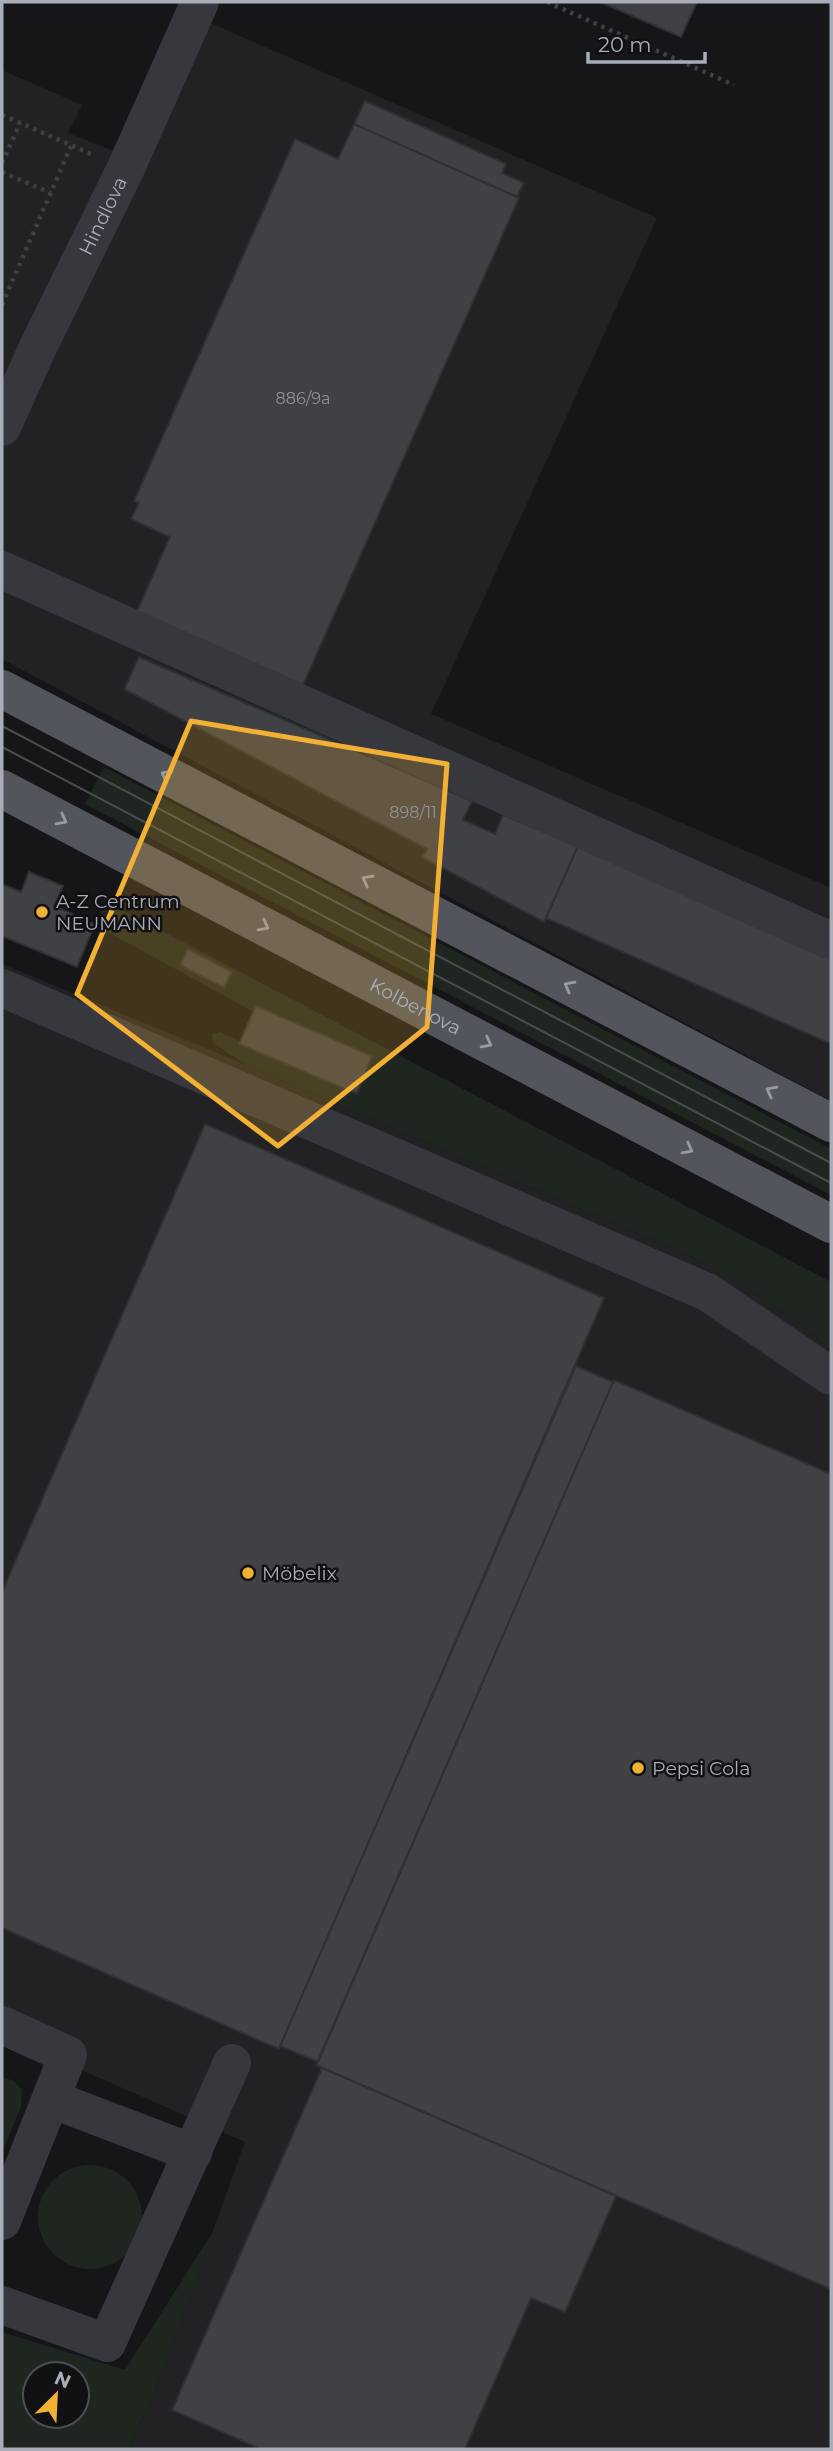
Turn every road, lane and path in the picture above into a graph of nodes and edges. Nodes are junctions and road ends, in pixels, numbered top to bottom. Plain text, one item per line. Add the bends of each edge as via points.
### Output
1 (200, 2) edge
2 (547, 2) edge
3 (734, 85) dead end
4 (2, 115) edge
5 (20, 122) junction
6 (71, 146) junction
7 (95, 156) dead end
8 (2, 163) edge
9 (2, 172) edge
10 (51, 193) junction
11 (2, 305) edge
12 (2, 427) edge
13 (2, 570) edge
14 (2, 689) edge
15 (2, 789) edge
16 (831, 941) edge
17 (2, 988) edge
18 (831, 1123) edge
19 (831, 1224) edge
20 (831, 1376) edge
21 (2, 2025) edge
22 (232, 2063) dead end
23 (51, 2099) junction
24 (193, 2153) junction
25 (2, 2221) edge
26 (2, 2305) edge

1 - 12 street, Hindlova
2 - 3 path
4 - 5 path
5 - 6 path
5 - 8 path
6 - 7 path
6 - 10 path
9 - 10 path
10 - 11 path
13 - 16 street
18 -> 14 main road
15 -> 19 main road, Kolbenova
17 - 20 street via 707,1292
21 - 23 street via 68,2055
22 - 24 street
23 - 24 street
23 - 25 street
24 - 26 street via 107,2343

